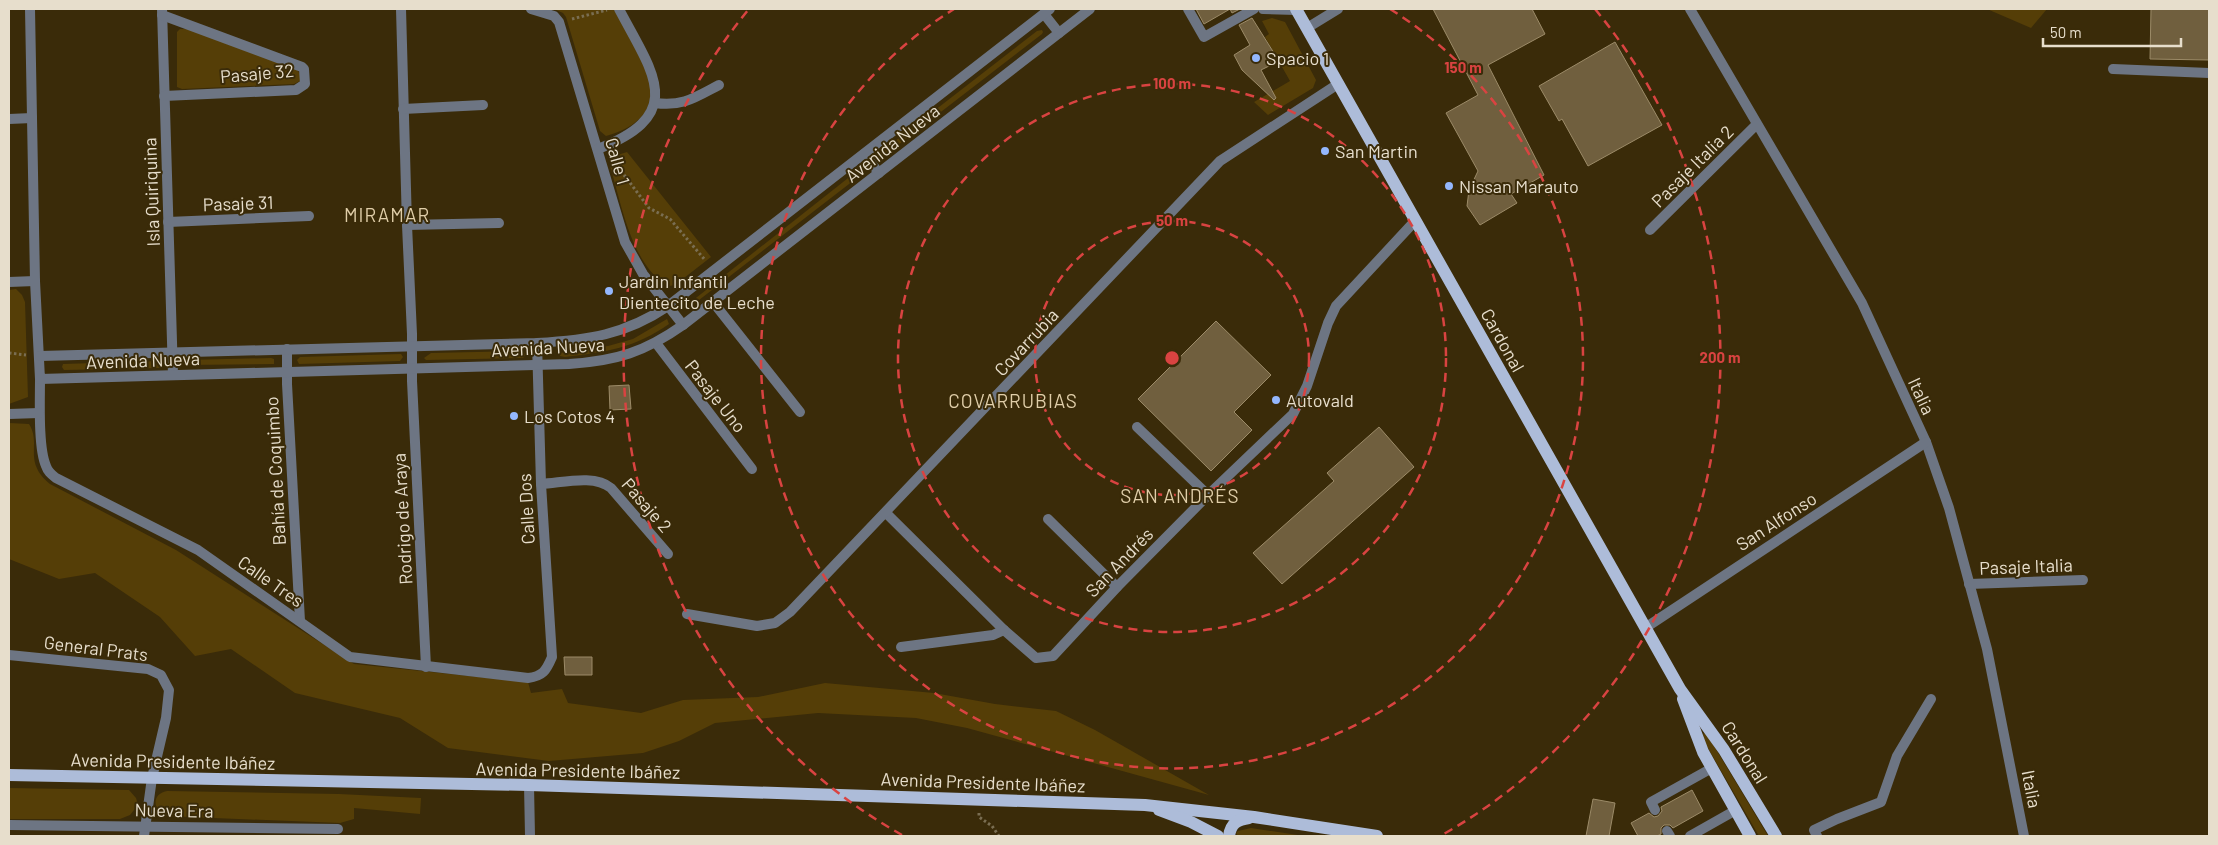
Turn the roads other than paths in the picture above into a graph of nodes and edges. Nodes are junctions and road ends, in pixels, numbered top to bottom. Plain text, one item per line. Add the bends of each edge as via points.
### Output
1 (30, 9) edge
2 (401, 9) edge
3 (531, 9) edge
4 (619, 9) edge
5 (1090, 9) edge
6 (1188, 9) edge
7 (1254, 9) edge
8 (1263, 9) edge
9 (1296, 9) edge
10 (1338, 9) edge
11 (1690, 9) edge
12 (1047, 11) edge
13 (162, 12) edge
14 (1306, 28) junction
15 (1059, 33) junction
16 (2114, 69) dead end
17 (2209, 73) edge
18 (719, 84) dead end
19 (1338, 84) junction
20 (164, 96) junction
21 (655, 103) junction
22 (483, 105) dead end
23 (403, 109) junction
24 (32, 118) junction
25 (9, 119) edge
26 (1756, 125) junction
27 (600, 148) junction
28 (864, 154) junction
29 (879, 173) junction
30 (309, 216) dead end
31 (1415, 221) junction
32 (168, 222) junction
33 (499, 223) dead end
34 (407, 225) junction
35 (1650, 230) dead end
36 (35, 281) junction
37 (9, 282) edge
38 (713, 302) junction
39 (668, 306) junction
40 (683, 325) junction
41 (537, 343) junction
42 (656, 344) junction
43 (412, 346) junction
44 (287, 350) junction
45 (173, 352) junction
46 (40, 356) junction
47 (538, 365) junction
48 (412, 368) junction
49 (287, 372) junction
50 (173, 375) junction
51 (40, 379) junction
52 (800, 412) dead end
53 (40, 413) junction
54 (9, 414) edge
55 (1137, 427) dead end
56 (1926, 442) junction
57 (752, 469) dead end
58 (541, 484) junction
59 (1208, 495) junction
60 (886, 512) junction
61 (1048, 520) dead end
62 (668, 554) dead end
63 (2084, 580) dead end
64 (1970, 584) junction
65 (1117, 587) junction
66 (687, 614) dead end
67 (300, 621) junction
68 (1645, 628) junction
69 (1004, 630) junction
70 (901, 647) dead end
71 (9, 655) edge
72 (426, 667) junction
73 (546, 672) joint
74 (1680, 689) junction
75 (1931, 699) dead end
76 (1712, 768) junction
77 (9, 775) edge
78 (152, 778) junction
79 (529, 785) junction
80 (1146, 805) junction
81 (1655, 810) dead end
82 (1736, 810) junction
83 (1254, 817) junction
84 (9, 825) edge
85 (145, 825) junction
86 (338, 829) dead end
87 (144, 836) edge
88 (530, 836) edge
89 (1218, 836) edge
90 (1230, 836) edge
91 (1377, 836) edge
92 (1690, 836) edge
93 (1750, 836) edge
94 (1776, 836) edge
95 (1817, 836) edge
96 (2024, 836) edge

1 - 24 street, Calle Tres
2 - 23 street, Rodrigo de Araya
3 - 27 street, Calle 1 via 554,16 559,22
4 - 21 street via 651,71 656,89
5 - 15 street, Avenida Nueva
6 - 7 street via 1204,37
8 - 9 street
9 - 14 main road, Cardonal
10 - 14 street
11 - 26 street, Italia
12 - 15 street
12 - 28 street, Avenida Nueva
13 - 20 street, Isla Quiriquina
13 - 20 street, Pasaje 32 via 302,67 306,79 305,84 296,90
14 - 19 main road, Cardonal
15 - 29 street, Avenida Nueva
16 - 17 street
18 - 21 street via 687,101 672,105
19 - 31 main road, Cardonal
19 - 60 street, Covarrubia via 1220,161
20 - 32 street, Isla Quiriquina
21 - 27 street via 643,122
22 - 23 street
23 - 34 street, Rodrigo de Araya
24 - 25 street
24 - 36 street, Calle Tres
26 - 35 street, Pasaje Italia 2
26 - 56 street, Italia via 1862,303
27 - 39 street, Calle 1 via 625,242 643,274
28 - 29 street
28 - 39 street, Avenida Nueva
29 - 38 street, Avenida Nueva
30 - 32 street, Pasaje 31
31 - 59 street, San Andrés via 1336,306 1307,386 1293,414
31 - 68 main road, Cardonal
32 - 45 street, Isla Quiriquina
33 - 34 street
34 - 43 street, Rodrigo de Araya
36 - 37 street
36 - 46 street, Calle Tres
38 - 40 street, Avenida Nueva
38 - 52 street
39 - 40 street, Calle 1
39 - 41 street, Avenida Nueva via 639,324 608,335
40 - 42 street, Avenida Nueva
41 - 43 street, Avenida Nueva
41 - 47 street, Calle Dos
42 - 47 street, Avenida Nueva via 602,362
42 - 57 street, Pasaje Uno
43 - 44 street, Avenida Nueva
43 - 48 street, Rodrigo de Araya
44 - 45 street, Avenida Nueva
44 - 49 street, Bahía de Coquimbo
45 - 46 street, Avenida Nueva
45 - 50 street, Isla Quiriquina
46 - 51 street, Calle Tres
47 - 48 street, Avenida Nueva
47 - 58 street, Calle Dos
48 - 49 street, Avenida Nueva
48 - 72 street, Rodrigo de Araya
49 - 50 street, Avenida Nueva
49 - 67 street, Bahía de Coquimbo
50 - 51 street, Avenida Nueva
51 - 53 street, Calle Tres
53 - 54 street
53 - 67 street, Calle Tres via 44,462 50,473 198,550
55 - 59 street
56 - 64 street, Italia
56 - 68 street, San Alfonso
58 - 62 street, Pasaje 2 via 604,482
58 - 73 street, Calle Dos via 552,657
59 - 65 street, San Andrés
60 - 66 street, Covarrubia via 790,612 775,623 757,626
60 - 69 street, San Andrés
61 - 65 street
63 - 64 street, Pasaje Italia
64 - 96 street, Italia via 2002,716
65 - 69 street, San Andrés via 1052,656 1036,658
67 - 72 street, Calle Tres via 350,657
68 - 74 main road, Cardonal
69 - 70 street via 993,635
71 - 78 street, General Prats via 148,669 161,676 169,690
72 - 73 street, Calle Tres via 528,678
74 - 76 main road, Cardonal via 1694,731
74 - 94 main road, Cardonal via 1724,750
75 - 95 street via 1897,756 1881,802 1814,830
76 - 81 street via 1651,802
76 - 82 main road, Cardonal
77 - 78 main road, Avenida Presidente Ibáñez
78 - 79 main road, Avenida Presidente Ibáñez
78 - 85 street, General Prats
79 - 80 main road, Avenida Presidente Ibáñez
79 - 88 street
80 - 83 main road, Avenida Presidente Ibáñez
80 - 89 main road, Avenida Presidente Ibáñez
82 - 92 street
82 - 93 main road, Cardonal
83 - 90 main road via 1237,821 1230,829
83 - 91 main road, Avenida Presidente Ibáñez
84 - 85 street, Nueva Era
85 - 86 street, Nueva Era
85 - 87 street, General Prats

